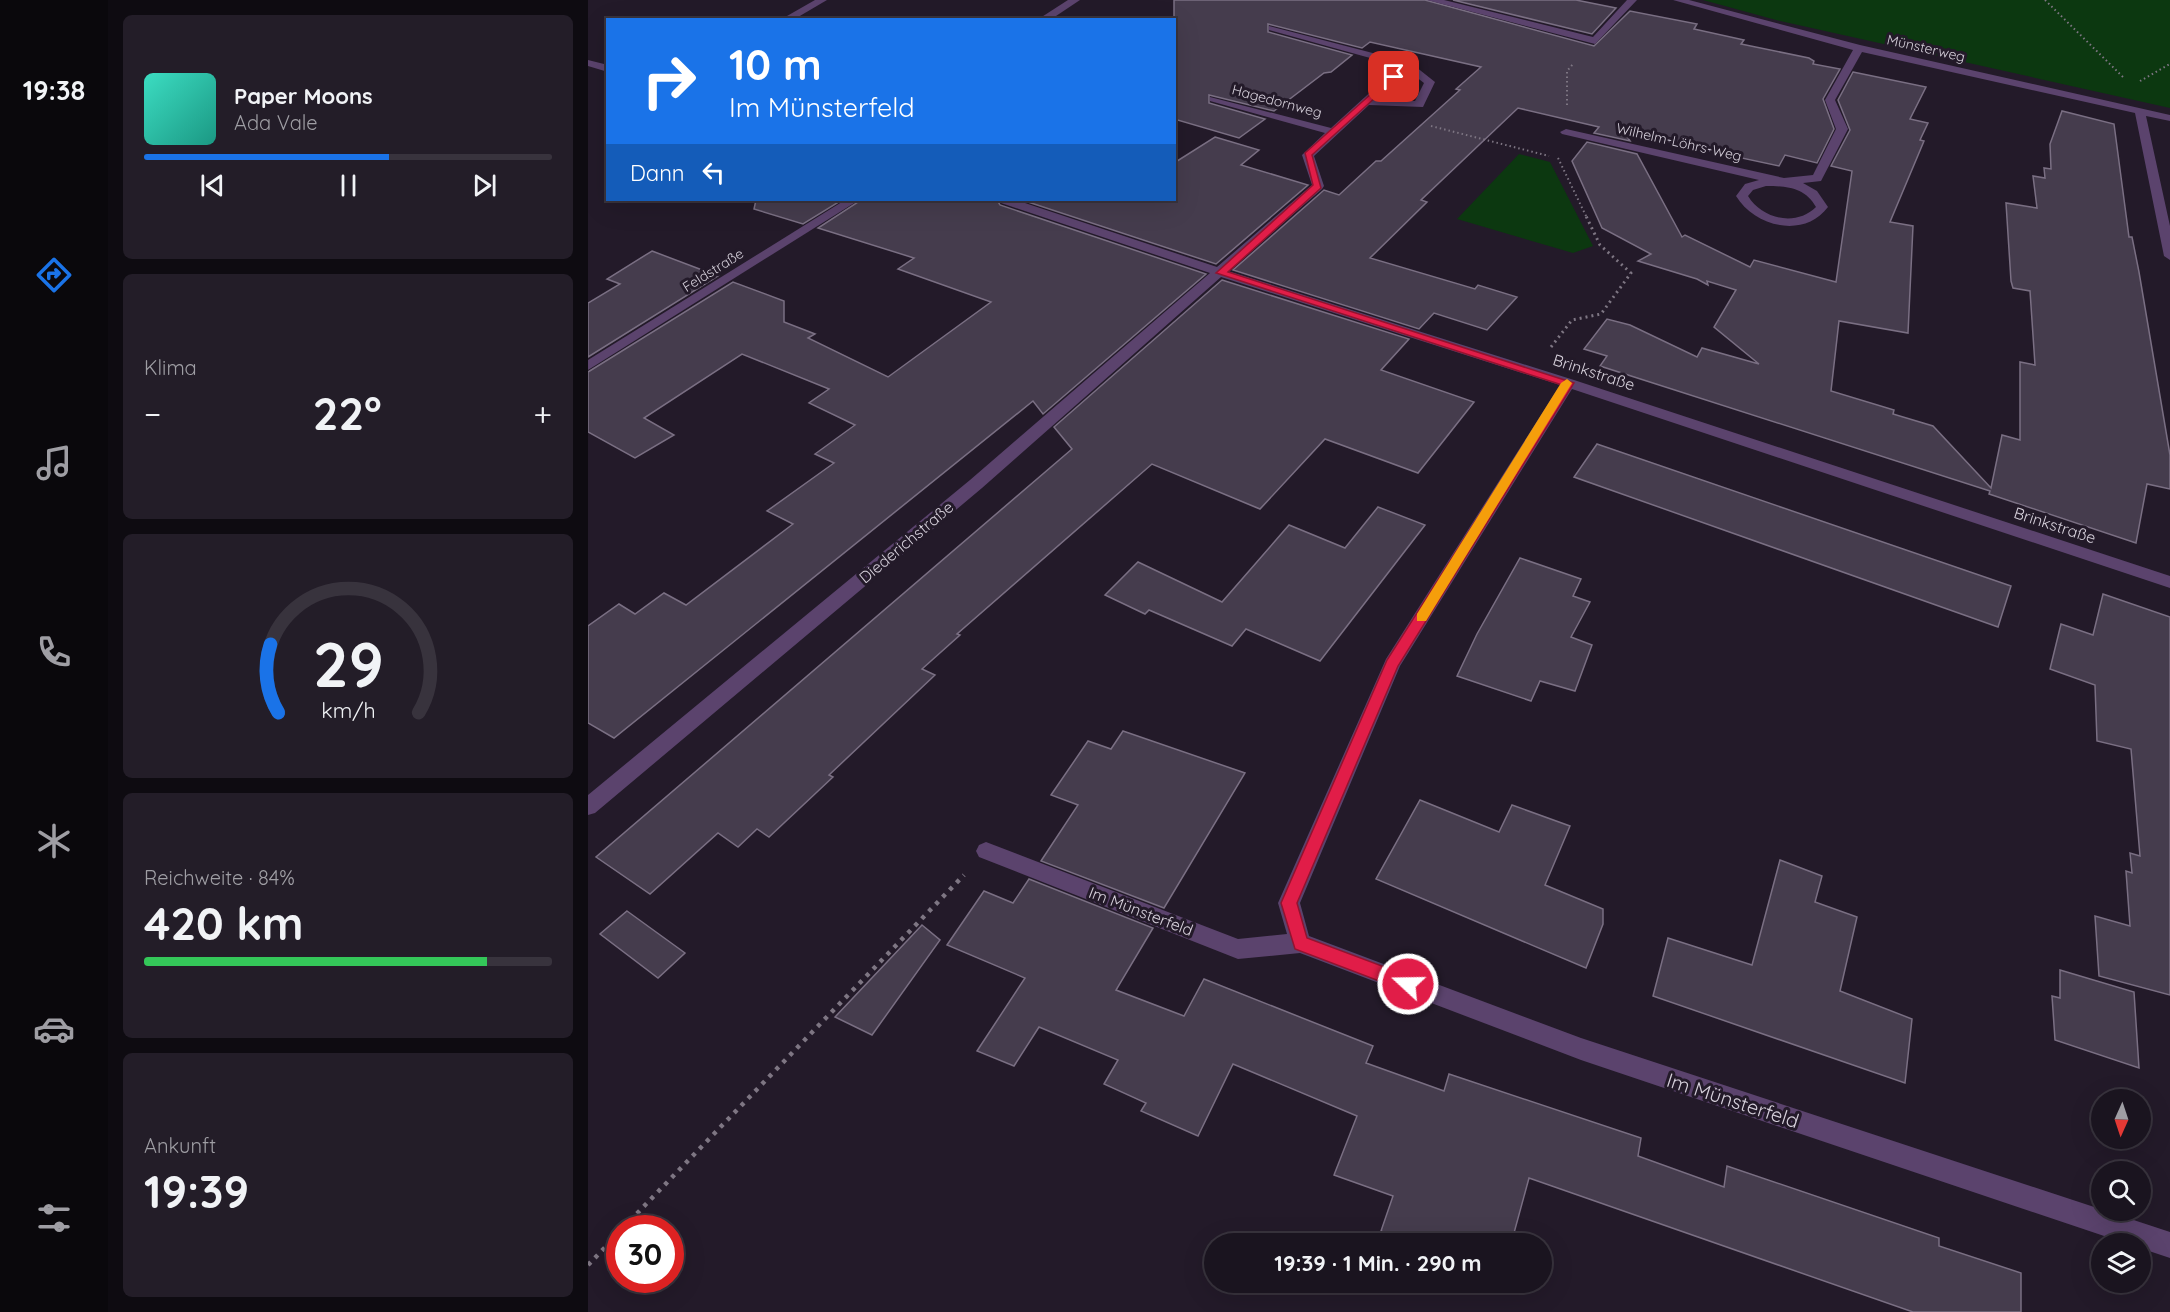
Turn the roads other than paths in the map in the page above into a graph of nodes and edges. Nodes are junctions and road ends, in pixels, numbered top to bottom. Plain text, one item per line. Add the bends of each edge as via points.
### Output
1 (822, 0) edge
2 (1075, 0) edge
3 (1432, 0) edge
4 (1632, 0) edge
5 (1678, 0) edge
6 (789, 18) edge
7 (1045, 18) edge
8 (1273, 28) dead end
9 (1859, 48) junction
10 (588, 63) edge
11 (1407, 65) junction
12 (604, 68) edge
13 (588, 73) edge
14 (1214, 99) dead end
15 (1367, 102) junction
16 (2140, 112) junction
17 (2170, 118) edge
18 (1333, 132) junction
19 (1566, 132) road end
20 (1784, 182) junction
21 (851, 201) edge
22 (1008, 201) edge
23 (2170, 256) edge
24 (1221, 273) junction
25 (588, 366) edge
26 (1569, 383) junction
27 (2170, 582) edge
28 (588, 807) edge
29 (986, 851) road end
30 (1300, 943) junction
31 (2170, 1245) edge

1 - 6 street
2 - 7 street
3 - 4 street via 1595,41
5 - 9 street, Münsterweg
8 - 11 street
9 - 16 street, Münsterweg
9 - 20 street, Wilhelm-Löhrs-Weg via 1830,100 1842,129 1817,178
10 - 12 street
11 - 15 street, Hagedornweg
11 - 15 street via 1430,82 1419,105
12 - 13 street
14 - 18 street, Hagedornweg
15 - 18 street, Hagedornweg
16 - 17 street, Münsterweg
16 - 23 street
18 - 24 street, Hagedornweg via 1308,154 1318,186
19 - 20 street, Wilhelm-Löhrs-Weg
20 - 20 street, Wilhelm-Löhrs-Weg via 1749,187 1742,196 1746,207 1780,221 1801,222 1816,216 1822,207 1818,196
21 - 25 street, Feldstraße
22 - 24 street, Brinkstraße
24 - 26 street, Brinkstraße
24 - 28 street, Diederichstraße via 976,484
26 - 27 street, Brinkstraße
26 - 30 street via 1392,664 1289,903
29 - 30 street, Im Münsterfeld via 1238,949
30 - 31 street, Im Münsterfeld via 1581,1049

